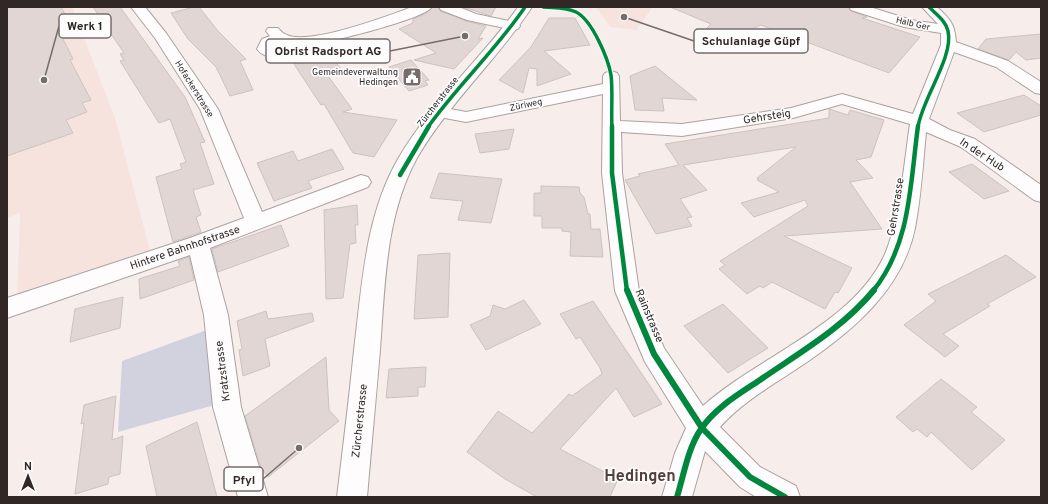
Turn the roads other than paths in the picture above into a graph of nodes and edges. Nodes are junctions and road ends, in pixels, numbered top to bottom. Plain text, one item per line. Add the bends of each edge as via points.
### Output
1 (138, 7) edge
2 (426, 7) edge
3 (446, 7) edge
4 (525, 7) edge
5 (856, 7) edge
6 (930, 7) edge
7 (513, 26) junction
8 (282, 37) dead end
9 (948, 37) junction
10 (594, 78) dead end
11 (611, 81) junction
12 (1041, 89) edge
13 (440, 112) junction
14 (919, 121) junction
15 (611, 126) junction
16 (361, 182) dead end
17 (1041, 195) edge
18 (256, 223) junction
19 (198, 244) junction
20 (7, 308) edge
21 (702, 428) junction
22 (253, 497) edge
23 (352, 497) edge
24 (677, 497) edge
25 (785, 497) edge

1 - 18 street, Hofackerstrasse via 209,110
2 - 8 street via 356,31
3 - 7 street via 472,17
4 - 7 street, Zürcherstrasse
5 - 9 street, Halb Ger
6 - 9 street via 944,22
7 - 13 street, Zürcherstrasse
9 - 12 street, Halb Ger via 1002,64
9 - 14 street, Gehrstrasse
10 - 11 street
11 - 13 street, Züriweg via 466,117
11 - 15 street, Rainstrasse
13 - 23 street, Zürcherstrasse via 407,162 394,189 384,224 374,277
14 - 15 street, Gehrsteig via 842,99 793,113 682,130
14 - 17 street, In der Hub via 968,143
14 - 21 street, Gehrstrasse via 904,229 886,275 868,299 844,321 731,399
15 - 21 street, Rainstrasse via 612,173 625,286 654,354
16 - 18 street, Hintere Bahnhofstrasse
18 - 19 street, Hintere Bahnhofstrasse
19 - 20 street, Hintere Bahnhofstrasse
19 - 22 street, Kratzstrasse via 216,314 227,407
21 - 24 street via 692,447
21 - 25 street, Rainstrasse via 750,477

